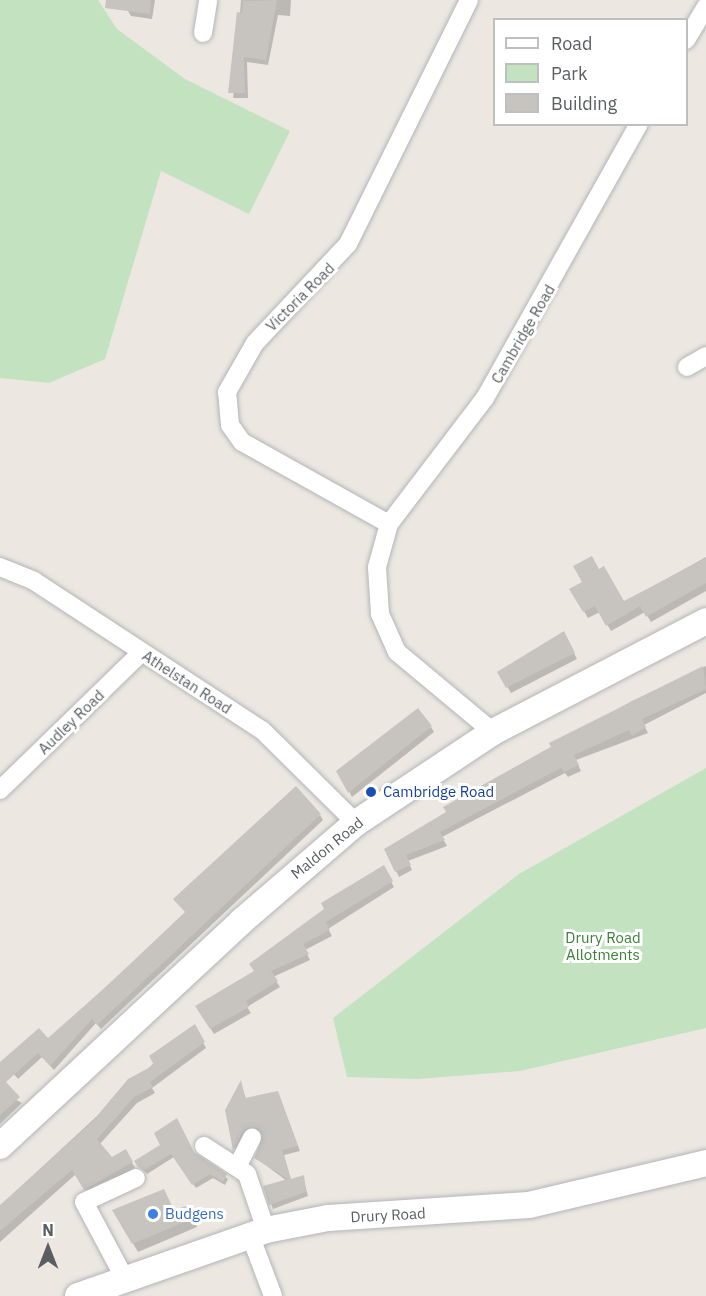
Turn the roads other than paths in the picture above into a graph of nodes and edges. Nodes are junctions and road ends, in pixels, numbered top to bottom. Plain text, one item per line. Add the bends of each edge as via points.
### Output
1 (208, 0) edge
2 (469, 0) edge
3 (706, 7) edge
4 (203, 33) dead end
5 (688, 38) edge
6 (638, 126) edge
7 (706, 356) edge
8 (687, 367) dead end
9 (389, 524) junction
10 (0, 567) edge
11 (706, 621) edge
12 (141, 653) junction
13 (493, 732) junction
14 (0, 790) edge
15 (356, 823) junction
16 (252, 1138) dead end
17 (0, 1146) edge
18 (204, 1146) dead end
19 (706, 1163) edge
20 (237, 1167) junction
21 (136, 1178) dead end
22 (258, 1233) junction
23 (125, 1279) junction
24 (78, 1296) edge
25 (273, 1296) edge

1 - 4 street
2 - 9 street, Victoria Road via 348,243 255,343 227,392 230,425 242,442
3 - 5 street
6 - 9 street, Cambridge Road via 485,399
7 - 8 street
9 - 13 street, Cambridge Road via 376,589 388,637 397,652
10 - 12 street, Athelstan Road via 34,581
11 - 13 main road, Maldon Road
12 - 14 street, Audley Road
12 - 15 street, Athelstan Road via 262,730
13 - 15 main road, Maldon Road
15 - 17 main road, Maldon Road via 242,921
16 - 20 street
18 - 20 street
19 - 22 main road, Drury Road via 529,1205 328,1218
20 - 22 street via 247,1174
21 - 23 street via 84,1202
22 - 23 main road, Drury Road
22 - 25 street
23 - 24 main road, Drury Road

